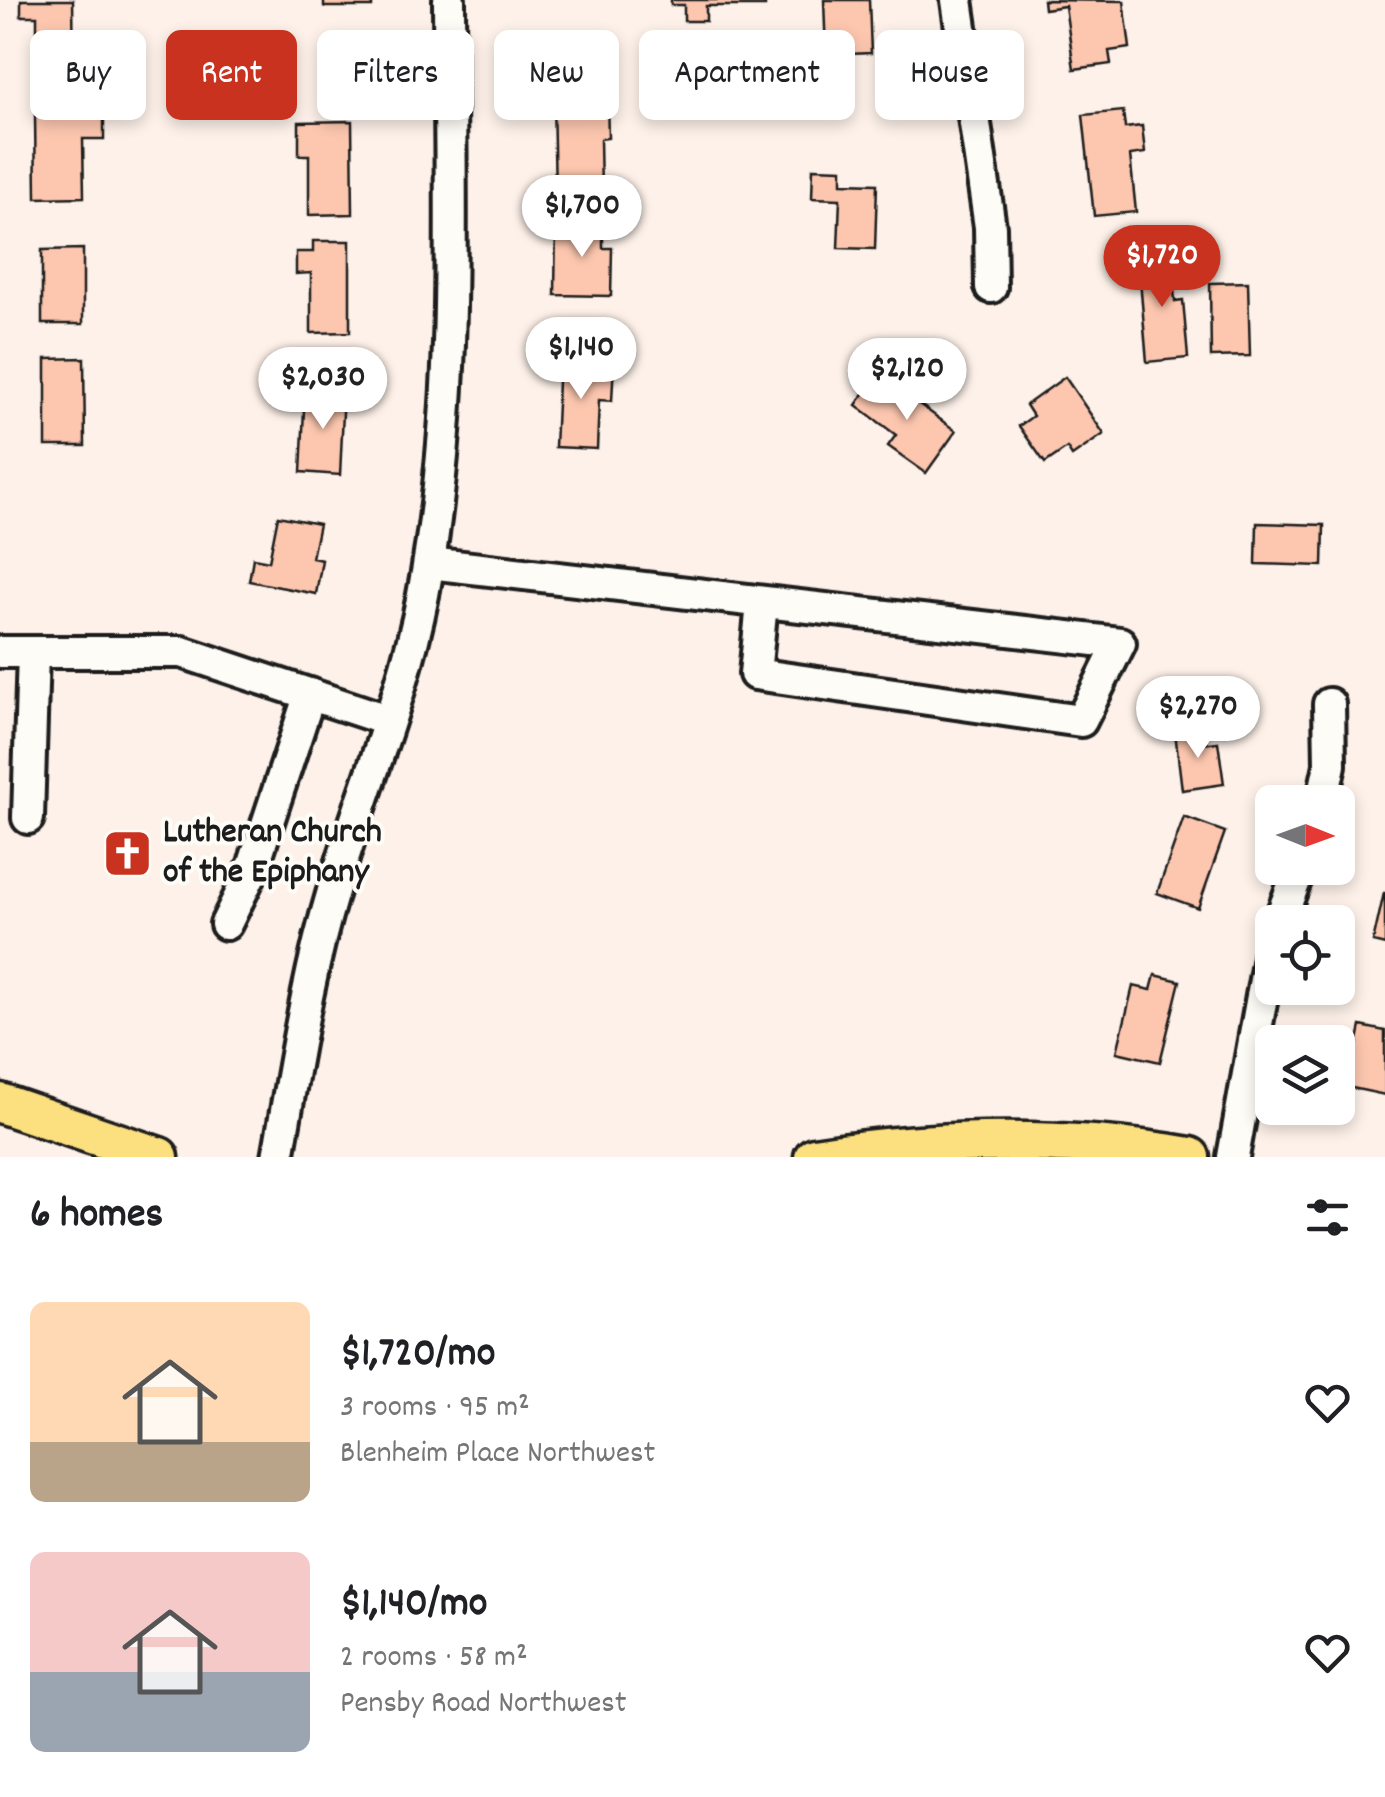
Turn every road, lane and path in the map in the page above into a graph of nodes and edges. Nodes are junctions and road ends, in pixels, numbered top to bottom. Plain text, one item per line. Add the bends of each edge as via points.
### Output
1 (449, 0) edge
2 (957, 0) edge
3 (991, 287) dead end
4 (428, 563) junction
5 (762, 603) junction
6 (0, 652) edge
7 (33, 652) junction
8 (310, 694) junction
9 (1329, 704) dead end
10 (387, 720) junction
11 (1326, 785) edge
12 (28, 818) dead end
13 (226, 924) dead end
14 (1260, 1005) edge
15 (0, 1103) edge
16 (159, 1157) edge
17 (278, 1157) edge
18 (814, 1157) edge
19 (1190, 1157) edge
20 (1233, 1157) edge

1 - 4 street via 449,368 442,483
2 - 3 street via 990,227
4 - 5 street
4 - 10 street
5 - 5 street via 1034,635 1120,643 1082,721 755,674
6 - 7 street
7 - 8 street via 182,652
7 - 12 street
8 - 10 street
8 - 13 street via 251,872
9 - 11 street
10 - 17 street via 309,984
14 - 20 street
15 - 16 main road
18 - 19 main road via 966,1143 1086,1144

